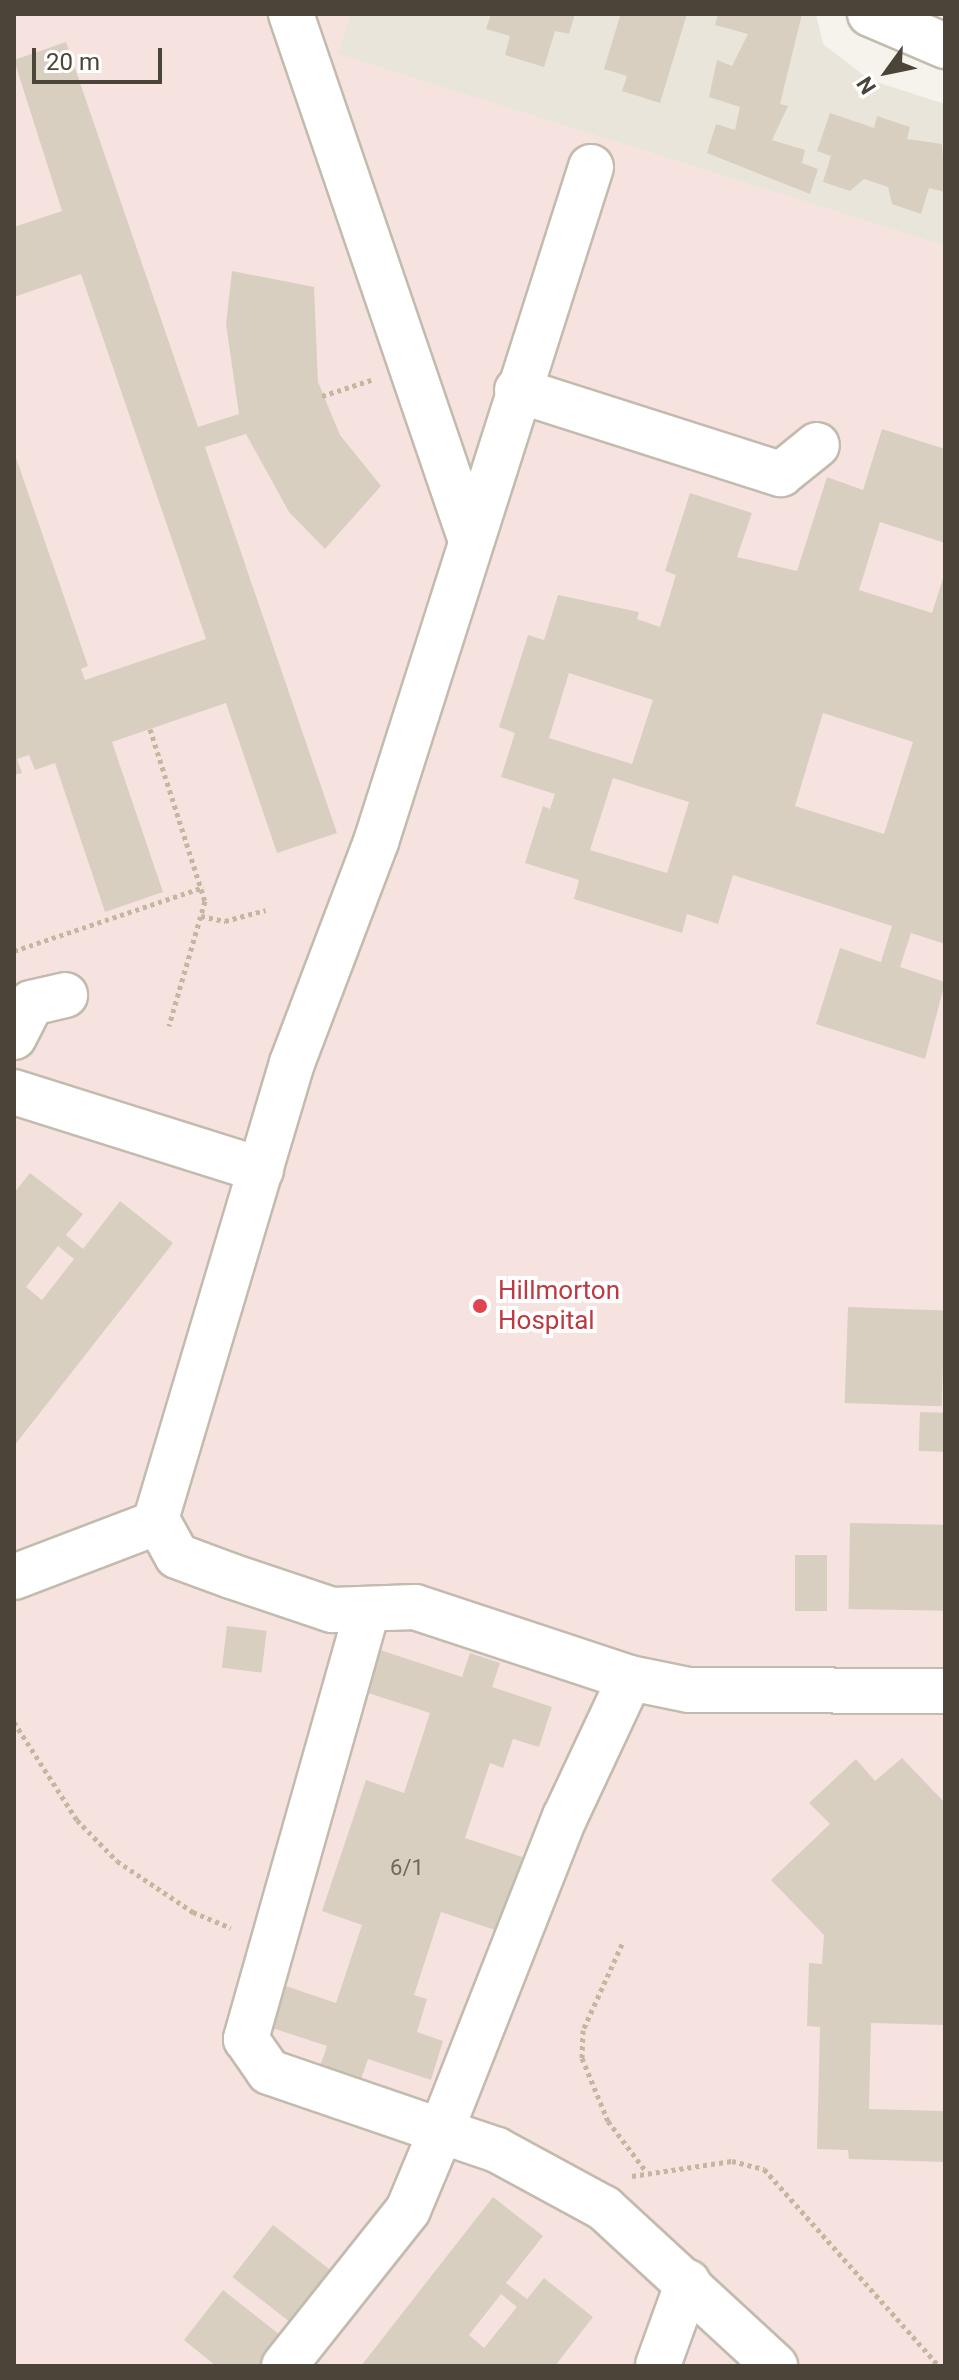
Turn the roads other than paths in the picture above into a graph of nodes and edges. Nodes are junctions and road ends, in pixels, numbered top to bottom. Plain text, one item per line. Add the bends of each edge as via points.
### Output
1 (291, 14) edge
2 (870, 14) edge
3 (945, 46) edge
4 (591, 167) dead end
5 (517, 390) junction
6 (817, 445) dead end
7 (470, 538) junction
8 (65, 995) dead end
9 (14, 1037) edge
10 (14, 1092) edge
11 (261, 1170) junction
12 (158, 1522) junction
13 (14, 1577) edge
14 (367, 1611) junction
15 (630, 1678) junction
16 (945, 1691) edge
17 (441, 2131) junction
18 (688, 2282) junction
19 (658, 2365) edge
20 (284, 2366) edge
21 (775, 2366) edge

1 - 7 street
2 - 3 street
4 - 5 street
5 - 6 street via 781,474
5 - 7 street
7 - 11 street
8 - 9 street via 31,1003
10 - 11 street
11 - 12 street via 160,1492
12 - 13 street
12 - 14 street via 177,1556 332,1610
14 - 15 street via 415,1607
14 - 17 street via 245,2018 255,2059 300,2085
15 - 16 street via 689,1690
15 - 17 street via 565,1817
17 - 18 street via 591,2200
17 - 20 street via 408,2210
18 - 19 street
18 - 21 street

